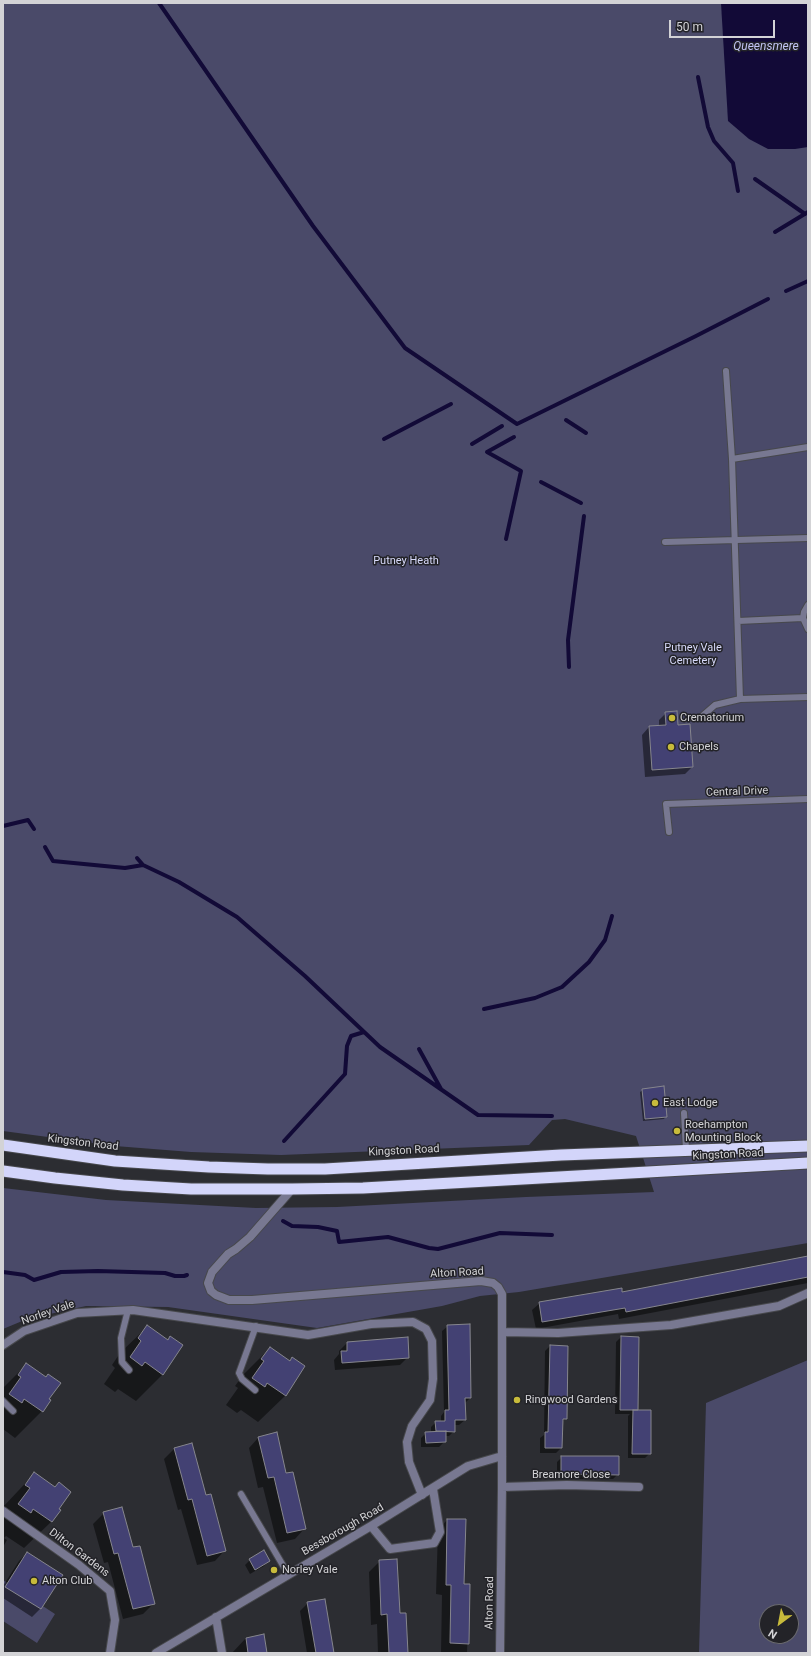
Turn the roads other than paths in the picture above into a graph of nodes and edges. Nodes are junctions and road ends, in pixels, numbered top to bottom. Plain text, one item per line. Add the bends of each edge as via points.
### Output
1 (726, 371) dead end
2 (808, 447) edge
3 (732, 459) junction
4 (808, 538) edge
5 (735, 540) junction
6 (665, 542) dead end
7 (808, 605) edge
8 (803, 618) junction
9 (738, 621) junction
10 (808, 629) edge
11 (808, 697) edge
12 (740, 698) junction
13 (700, 718) dead end
14 (808, 799) edge
15 (669, 832) dead end
16 (684, 1113) dead end
17 (3, 1145) edge
18 (808, 1146) edge
19 (686, 1150) junction
20 (808, 1163) edge
21 (3, 1171) edge
22 (292, 1189) junction
23 (808, 1293) edge
24 (128, 1310) junction
25 (256, 1326) junction
26 (503, 1332) junction
27 (3, 1345) edge
28 (129, 1370) dead end
29 (255, 1390) dead end
30 (3, 1401) edge
31 (13, 1411) dead end
32 (502, 1456) junction
33 (502, 1487) junction
34 (639, 1487) dead end
35 (433, 1488) junction
36 (241, 1494) dead end
37 (422, 1495) junction
38 (3, 1511) edge
39 (371, 1526) junction
40 (288, 1574) junction
41 (216, 1617) junction
42 (110, 1653) edge
43 (156, 1653) edge
44 (222, 1653) edge
45 (500, 1653) edge

1 - 3 lane
2 - 3 lane
3 - 5 lane
4 - 5 lane
5 - 6 lane
5 - 9 lane
7 - 8 lane
8 - 9 lane
8 - 10 lane
9 - 12 lane
11 - 12 lane
12 - 13 lane via 715,705
14 - 15 lane, Central Drive via 666,804
16 - 19 lane
17 - 19 highway, Kingston Road via 115,1160 268,1169 325,1169
18 - 19 highway, Kingston Road
20 - 22 highway, Kingston Road via 363,1188
21 - 22 highway, Kingston Road via 123,1185 191,1189
22 - 26 street, Alton Road via 250,1237 228,1254 212,1272 208,1283 210,1291 229,1300 252,1300 482,1281 493,1283 502,1294
23 - 26 street via 779,1306 671,1325 558,1333
24 - 25 street, Norley Vale
24 - 27 street, Norley Vale via 78,1313 24,1331
24 - 28 lane via 121,1338 122,1362
25 - 29 lane via 239,1373
25 - 37 street, Norley Vale via 308,1335 371,1324 413,1322 426,1329 432,1341 433,1378 430,1400 412,1426 408,1442 409,1462
26 - 32 street, Alton Road
30 - 31 lane
32 - 33 street, Alton Road
32 - 35 street, Bessborough Road via 468,1466
33 - 34 street, Breamore Close
33 - 45 street, Alton Road
35 - 37 street, Bessborough Road
35 - 39 street via 440,1532 434,1543 390,1549
36 - 40 lane
37 - 39 street, Bessborough Road
38 - 42 street, Dilton Gardens via 79,1565 110,1591 116,1620
39 - 40 street, Bessborough Road
40 - 41 street, Bessborough Road
41 - 43 street, Bessborough Road
41 - 44 street

